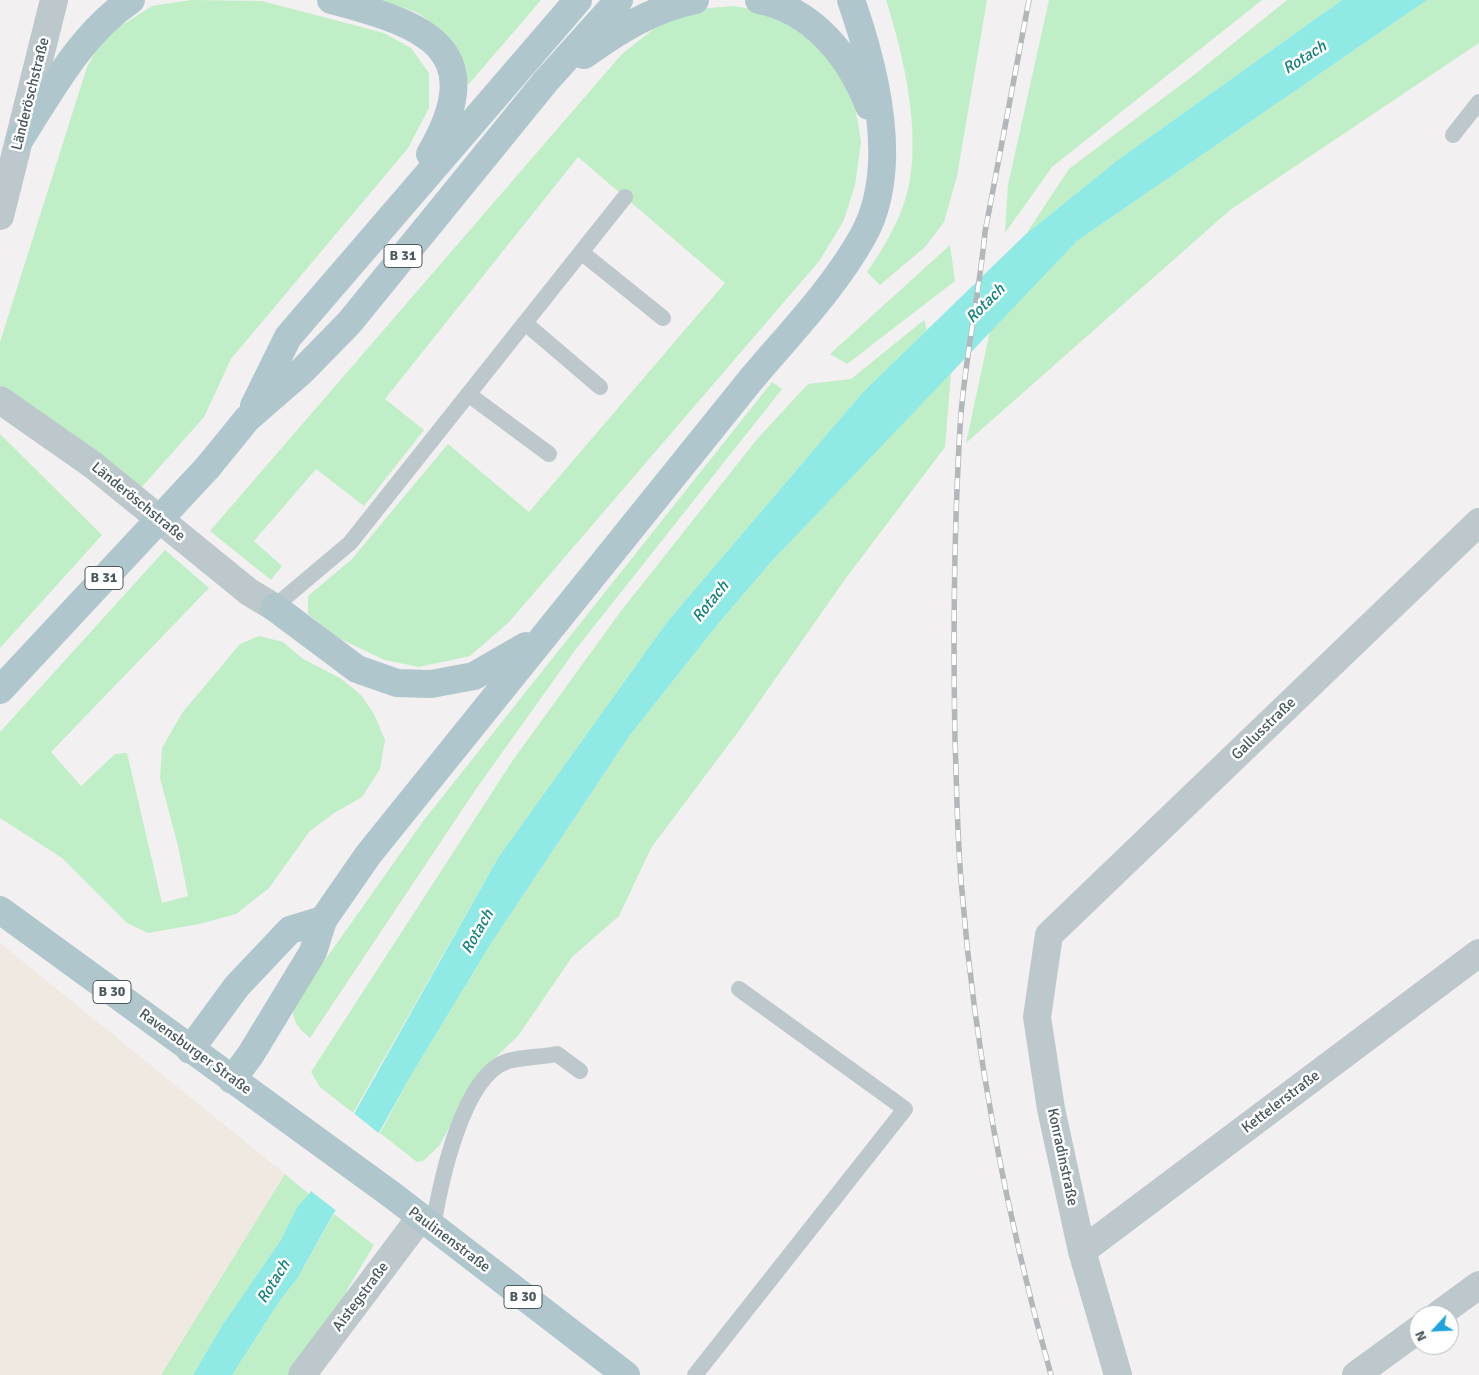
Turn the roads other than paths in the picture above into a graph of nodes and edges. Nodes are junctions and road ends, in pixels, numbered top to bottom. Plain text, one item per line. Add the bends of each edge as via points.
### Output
1 (54, 0) edge
2 (131, 0) edge
3 (331, 0) edge
4 (578, 0) edge
5 (619, 0) edge
6 (695, 0) edge
7 (759, 0) edge
8 (851, 0) edge
9 (546, 81) junction
10 (1479, 102) edge
11 (1453, 135) dead end
12 (881, 138) junction
13 (20, 139) junction
14 (625, 197) dead end
15 (402, 204) junction
16 (0, 216) edge
17 (581, 252) junction
18 (662, 318) dead end
19 (525, 324) junction
20 (600, 387) dead end
21 (468, 394) junction
22 (0, 400) edge
23 (247, 419) junction
24 (550, 454) dead end
25 (1479, 522) edge
26 (274, 607) junction
27 (544, 635) junction
28 (0, 690) edge
29 (0, 910) edge
30 (323, 920) junction
31 (1049, 935) joint
32 (1479, 953) edge
33 (739, 989) dead end
34 (190, 1050) junction
35 (580, 1071) dead end
36 (232, 1080) junction
37 (392, 1195) joint
38 (427, 1223) junction
39 (1082, 1251) junction
40 (1479, 1285) edge
41 (1452, 1305) edge
42 (1409, 1336) edge
43 (302, 1375) edge
44 (626, 1375) edge
45 (695, 1375) edge
46 (1118, 1375) edge
47 (1356, 1375) edge

1 - 13 street, Länderöschstraße
2 - 13 main road via 79,48
3 - 15 main road via 420,29 439,46 450,64 452,107 445,128
4 - 15 main road, B 31
5 - 9 main road, B 31
6 - 9 main road via 672,5 638,19
7 - 12 main road via 800,15 830,39 862,88
8 - 12 main road via 876,84
9 - 23 main road, B 31 via 349,323 301,372
10 - 11 lane
12 - 27 main road via 882,166 877,202 864,235 836,276
13 - 16 street, Länderöschstraße
14 - 17 lane
15 - 23 main road, B 31 via 288,337
17 - 18 lane
17 - 19 lane
19 - 20 lane
19 - 21 lane
21 - 24 lane
21 - 26 lane via 350,543
22 - 26 street, Länderöschstraße via 93,465 249,592
23 - 28 main road, B 31, bridge via 208,467
25 - 31 street, Gallusstraße
26 - 27 main road via 357,669 397,683 431,684 474,676
27 - 30 main road via 368,855
29 - 34 main road, Ravensburger Straße / B 30
30 - 34 main road via 290,930 237,986
30 - 36 main road via 313,952
31 - 39 street, Konradinstraße via 1037,1017 1051,1109
32 - 39 street, Kettelerstraße
33 - 45 lane via 905,1109
34 - 36 main road, Ravensburger Straße / B 30
35 - 38 lane via 558,1054 506,1062 480,1081 453,1140
36 - 37 main road, Ravensburger Straße / B 30
37 - 38 main road, Paulinenstraße / B 30
38 - 43 street, Aistegstraße
38 - 44 main road, Paulinenstraße / B 30
39 - 46 street, Konradinstraße
40 - 41 street
42 - 47 street

